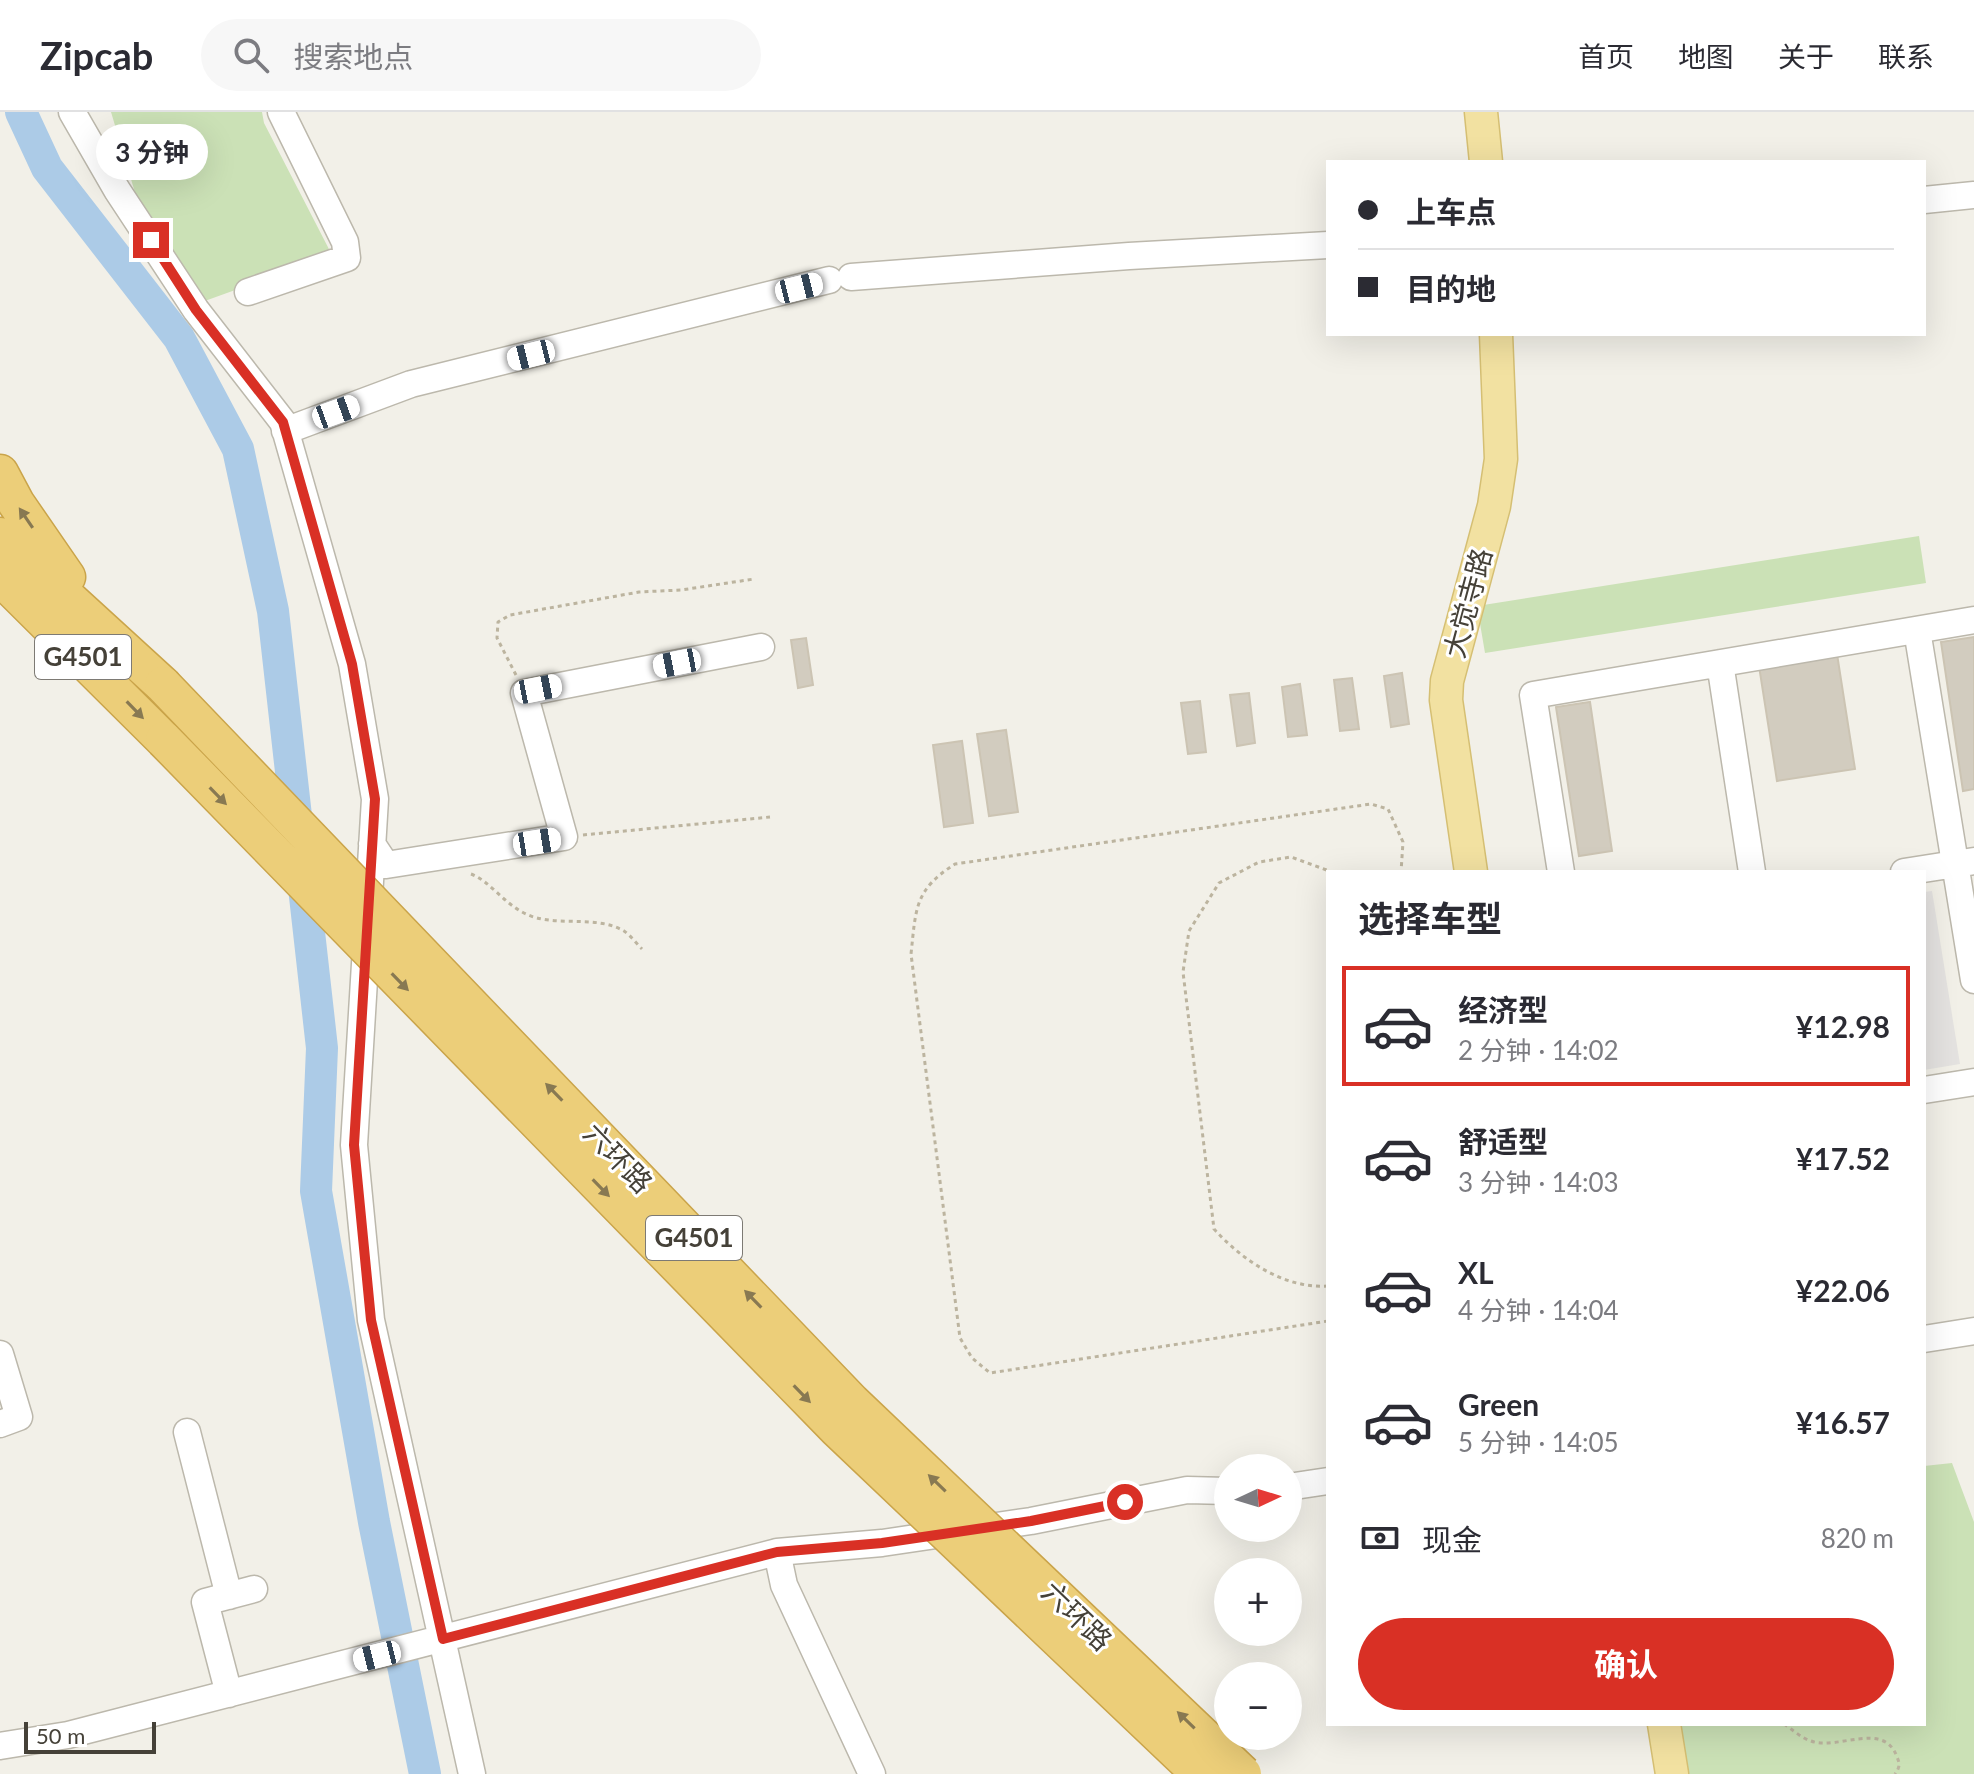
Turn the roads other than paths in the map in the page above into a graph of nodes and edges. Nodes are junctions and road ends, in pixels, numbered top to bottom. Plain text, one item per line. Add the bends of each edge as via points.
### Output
1 (72, 112) edge
2 (281, 112) edge
3 (1481, 112) edge
4 (1486, 160) edge
5 (1974, 195) edge
6 (1926, 200) edge
7 (1326, 245) edge
8 (248, 292) dead end
9 (1496, 336) edge
10 (285, 431) junction
11 (0, 473) edge
12 (0, 536) edge
13 (0, 577) edge
14 (0, 592) edge
15 (1974, 620) edge
16 (102, 628) junction
17 (1917, 630) junction
18 (761, 647) dead end
19 (89, 663) junction
20 (1720, 663) junction
21 (372, 844) junction
22 (1965, 862) edge
23 (1471, 870) edge
24 (1561, 870) edge
25 (1752, 870) edge
26 (1916, 870) edge
27 (1974, 980) edge
28 (1974, 1082) edge
29 (1926, 1090) edge
30 (1974, 1331) edge
31 (1926, 1339) edge
32 (0, 1354) edge
33 (0, 1424) edge
34 (187, 1432) dead end
35 (1326, 1481) edge
36 (1302, 1485) edge
37 (1214, 1491) edge
38 (777, 1552) junction
39 (442, 1639) junction
40 (229, 1694) junction
41 (1664, 1726) edge
42 (0, 1746) edge
43 (472, 1774) edge
44 (872, 1774) edge
45 (1200, 1774) edge
46 (1243, 1774) edge
47 (1672, 1774) edge

1 - 10 street via 196,310
2 - 8 street via 345,242 347,258
3 - 4 main road
5 - 6 street
7 - 10 street via 840,278 411,384
9 - 23 main road, 大觉寺路 via 1501,459 1446,700
10 - 21 street via 352,664 375,799
16 -> 11 highway
12 - 16 highway, 六环路 / G4501
13 - 19 highway, 六环路 / G4501
14 - 19 highway
15 - 17 street
46 -> 16 highway, 六环路 / G4501, bridge via 852,1402 163,685
17 - 20 street
17 - 22 street
18 - 21 street via 524,693 564,837 386,865
19 -> 45 highway, 六环路 / G4501, bridge via 837,1429
20 - 24 street via 1533,695
20 - 25 street
21 - 39 street via 354,1145 371,1320
22 - 26 street
22 - 27 street
28 - 29 street
30 - 31 street
32 - 33 street via 19,1417
34 - 40 street via 241,1592 205,1602
35 - 36 street
37 - 38 street via 1187,1490 882,1543
38 - 39 street
38 - 44 street via 784,1585
39 - 40 street
39 - 43 street
40 - 42 street via 68,1735
41 - 47 main road

